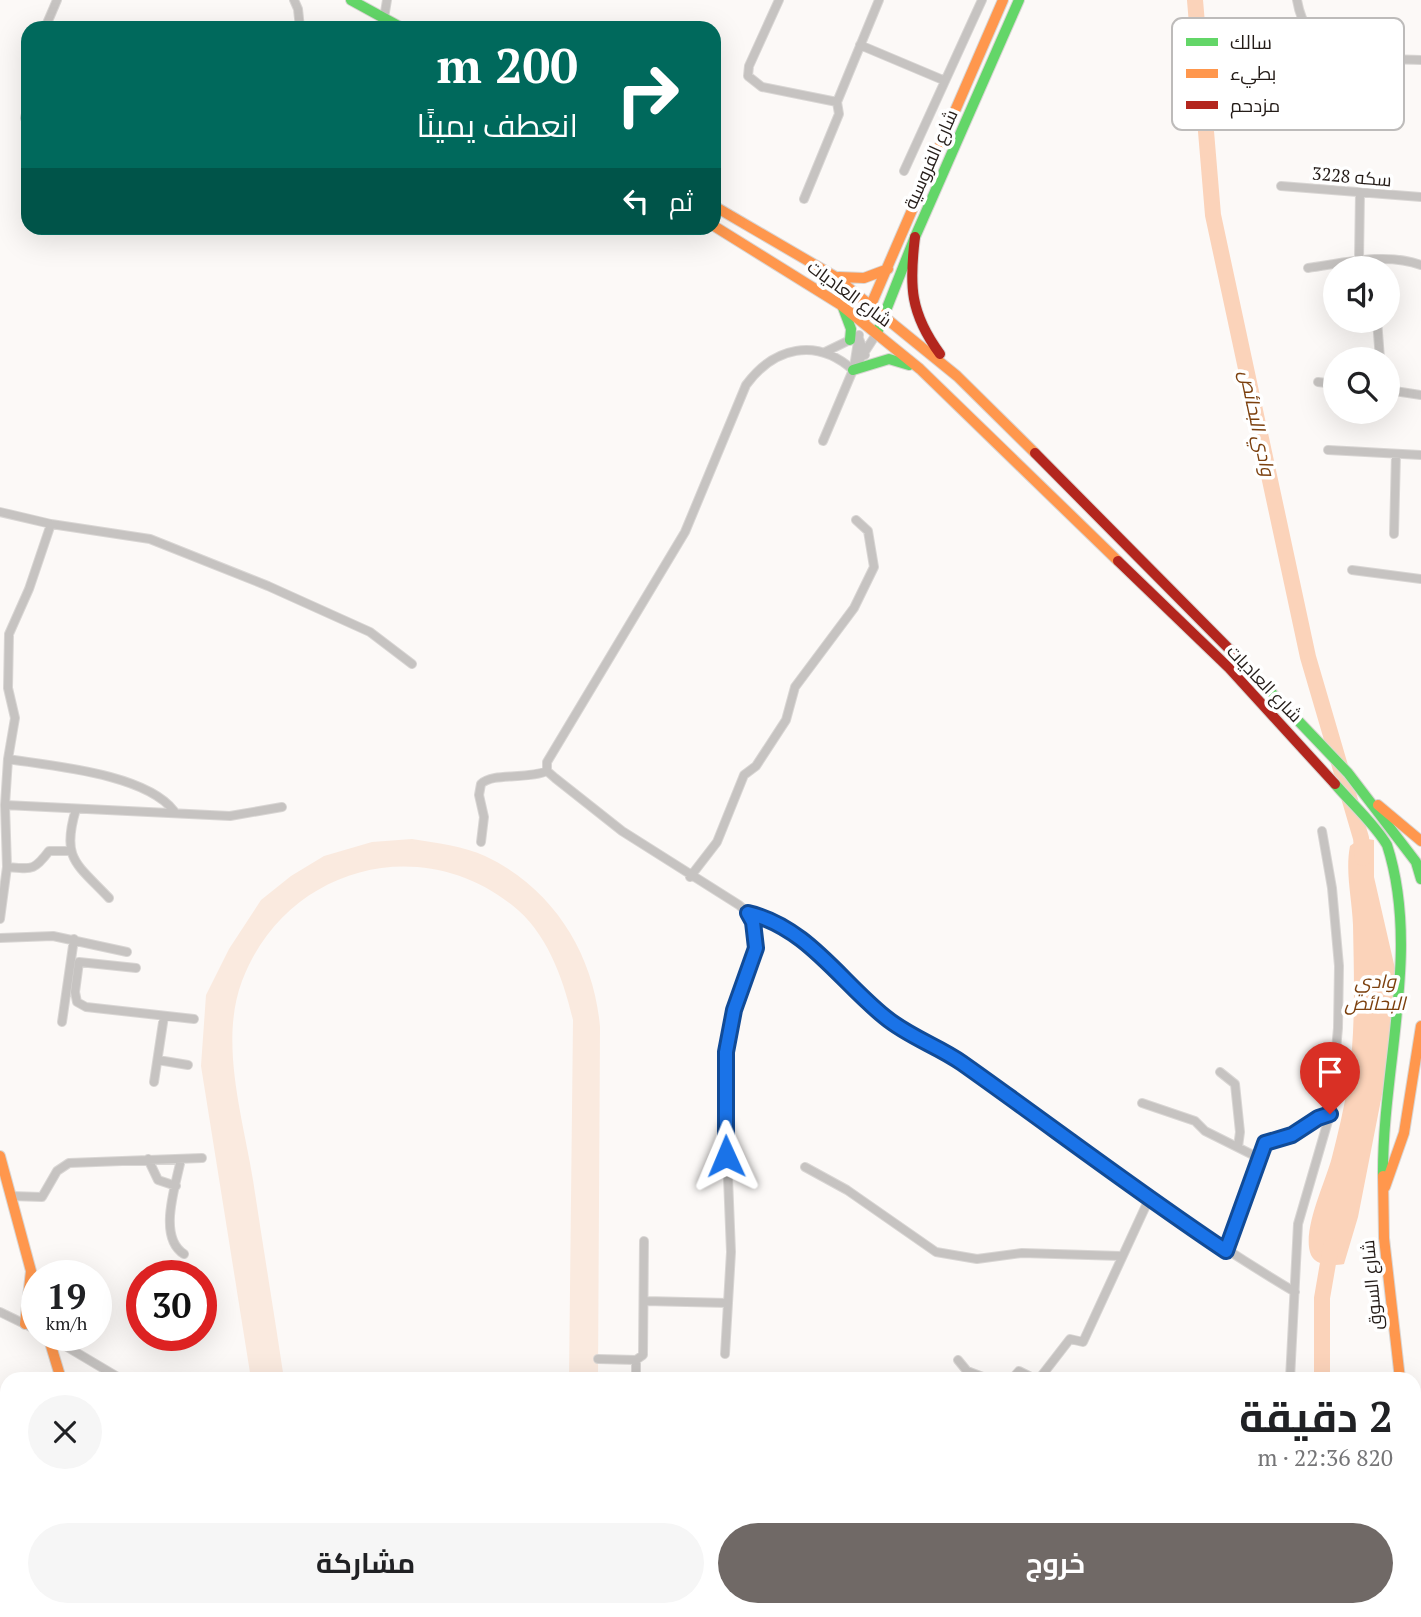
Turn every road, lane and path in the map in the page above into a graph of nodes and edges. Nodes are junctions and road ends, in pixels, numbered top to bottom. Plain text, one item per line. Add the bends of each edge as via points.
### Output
1 (57, 0) edge
2 (294, 0) edge
3 (351, 0) edge
4 (387, 0) edge
5 (779, 0) edge
6 (879, 0) edge
7 (982, 0) edge
8 (1003, 0) edge
9 (1019, 0) edge
10 (1297, 0) edge
11 (384, 18) junction
12 (1305, 18) edge
13 (48, 21) edge
14 (300, 21) edge
15 (389, 21) edge
16 (860, 45) junction
17 (943, 80) junction
18 (837, 102) junction
19 (904, 171) dead end
20 (1281, 186) dead end
21 (1360, 192) junction
22 (1421, 197) edge
23 (804, 199) dead end
24 (721, 210) edge
25 (721, 230) edge
26 (915, 237) junction
27 (1363, 256) edge
28 (1400, 261) edge
29 (1421, 265) edge
30 (1323, 267) edge
31 (1308, 268) dead end
32 (888, 269) junction
33 (834, 276) junction
34 (870, 304) junction
35 (841, 305) junction
36 (884, 314) junction
37 (864, 321) junction
38 (877, 333) junction
39 (854, 338) junction
40 (825, 352) junction
41 (864, 355) junction
42 (919, 369) junction
43 (853, 370) junction
44 (957, 376) junction
45 (1318, 382) dead end
46 (1323, 383) edge
47 (1400, 392) edge
48 (1421, 395) edge
49 (823, 441) dead end
50 (1328, 450) dead end
51 (1396, 454) junction
52 (1421, 455) edge
53 (0, 512) edge
54 (856, 520) dead end
55 (51, 524) junction
56 (1394, 534) dead end
57 (1352, 570) dead end
58 (1421, 579) edge
59 (412, 664) dead end
60 (6, 755) edge
61 (547, 771) junction
62 (3, 794) edge
63 (1369, 799) junction
64 (5, 805) junction
65 (282, 807) dead end
66 (76, 809) junction
67 (174, 811) junction
68 (4, 831) edge
69 (1322, 831) dead end
70 (1421, 841) edge
71 (481, 842) dead end
72 (69, 851) junction
73 (7, 867) junction
74 (1420, 869) edge
75 (1401, 875) junction
76 (690, 877) junction
77 (109, 898) dead end
78 (748, 913) junction
79 (0, 919) edge
80 (0, 938) edge
81 (74, 939) junction
82 (127, 952) dead end
83 (136, 968) dead end
84 (164, 1016) junction
85 (194, 1019) dead end
86 (62, 1022) dead end
87 (1421, 1026) edge
88 (158, 1060) junction
89 (188, 1065) dead end
90 (1220, 1072) dead end
91 (154, 1082) dead end
92 (1142, 1103) dead end
93 (1330, 1114) junction
94 (1238, 1147) junction
95 (0, 1156) edge
96 (202, 1158) dead end
97 (1259, 1158) junction
98 (148, 1159) junction
99 (181, 1160) junction
100 (805, 1167) dead end
101 (176, 1186) junction
102 (1384, 1188) junction
103 (11, 1196) junction
104 (1149, 1199) junction
105 (644, 1241) dead end
106 (1226, 1251) junction
107 (184, 1254) dead end
108 (1121, 1256) junction
109 (28, 1260) edge
110 (1295, 1292) junction
111 (645, 1301) junction
112 (728, 1303) junction
113 (0, 1312) edge
114 (21, 1322) edge
115 (52, 1351) edge
116 (73, 1351) edge
117 (725, 1354) dead end
118 (598, 1359) dead end
119 (636, 1360) junction
120 (958, 1360) dead end
121 (59, 1372) edge
122 (109, 1372) edge
123 (636, 1372) edge
124 (970, 1372) edge
125 (1043, 1372) edge
126 (1290, 1372) edge
127 (1399, 1372) edge

1 - 13 street
2 - 14 street
3 - 11 main road
4 - 11 street
5 - 18 street via 748,76 762,87
6 - 16 street
7 - 17 street
8 - 32 main road, شارع الفروسية
9 - 26 main road, شارع الفروسية
10 - 12 street
11 - 15 main road
16 - 17 street
16 - 18 street
17 - 19 street
18 - 23 street via 839,114
20 - 21 street, سكه 3228
21 - 22 street, سكه 3228
21 - 27 street
24 - 33 main road, شارع العاديات
25 - 35 main road, شارع العاديات
26 - 36 main road, شارع الفروسية
26 - 44 main road via 910,285 913,312
28 - 29 street
30 - 31 street
32 - 33 main road via 860,281
32 - 34 main road, شارع الفروسية
33 - 34 main road, شارع العاديات
34 - 36 main road, شارع العاديات
34 - 37 main road, شارع الفروسية
35 - 37 main road, شارع العاديات
35 - 39 main road
36 - 38 main road, شارع الفروسية
36 - 44 main road, شارع العاديات
37 - 38 main road, شارع العاديات
37 - 39 street
38 - 41 street
38 - 42 main road, شارع العاديات
39 - 40 street
39 - 41 street
39 - 43 street
40 - 43 street
40 - 61 street via 800,350 775,358 746,385 685,532 548,757
41 - 43 street
42 - 43 main road via 889,359
42 - 75 main road, شارع العاديات via 1283,725 1385,843
43 - 49 street
44 - 63 main road, شارع العاديات via 1270,691
45 - 46 street
47 - 48 street
50 - 51 street
51 - 52 street
51 - 56 street
53 - 55 street
54 - 76 street via 869,531 873,569 848,618 795,687 786,720 744,775 717,842
55 - 59 street via 119,532 162,543 370,632
55 - 60 street via 9,634 8,688 15,718
57 - 58 street
60 - 62 street
60 - 67 street via 117,780 163,798
61 - 71 street via 525,778 498,777 481,784
61 - 76 street via 622,831
62 - 64 street
63 - 70 main road
63 - 74 main road, شارع العاديات
64 - 66 street
64 - 68 street
65 - 67 street via 230,816
66 - 67 street
66 - 72 street via 67,838
68 - 73 street
69 - 93 street via 1339,966
72 - 73 street via 49,851 33,868
72 - 77 street
73 - 79 street
74 - 75 main road
75 - 102 main road, شارع العاديات via 1411,913 1413,952 1383,1165
76 - 78 street
78 - 104 street via 784,925 885,1017 960,1062
78 - 112 street via 756,948 734,1010 724,1078 731,1252
80 - 81 street via 42,935
81 - 82 street
81 - 86 street
83 - 84 street via 79,962 77,1002 86,1007
84 - 85 street
84 - 88 street
87 - 102 main road via 1399,1149 1392,1177
88 - 89 street
88 - 91 street
90 - 94 street via 1235,1084
92 - 94 street via 1195,1121
93 - 97 street via 1292,1135 1265,1143
93 - 110 street via 1298,1224
94 - 97 street
95 - 103 main road
96 - 99 street
97 - 106 street
98 - 99 street
98 - 101 street via 158,1180
98 - 103 street via 69,1163 57,1171 42,1197
99 - 101 street
100 - 108 street via 847,1190 936,1252 977,1259 1022,1253
101 - 107 street via 172,1239
102 - 127 main road, شارع السوق via 1384,1238
103 - 109 main road
104 - 106 street
104 - 108 street
105 - 111 street
106 - 110 street
108 - 125 street via 1083,1342 1070,1339
110 - 126 street
111 - 112 street
111 - 119 street via 643,1355
112 - 117 street
113 - 114 street
115 - 121 main road
116 - 122 street
118 - 119 street
119 - 123 street
120 - 124 street

